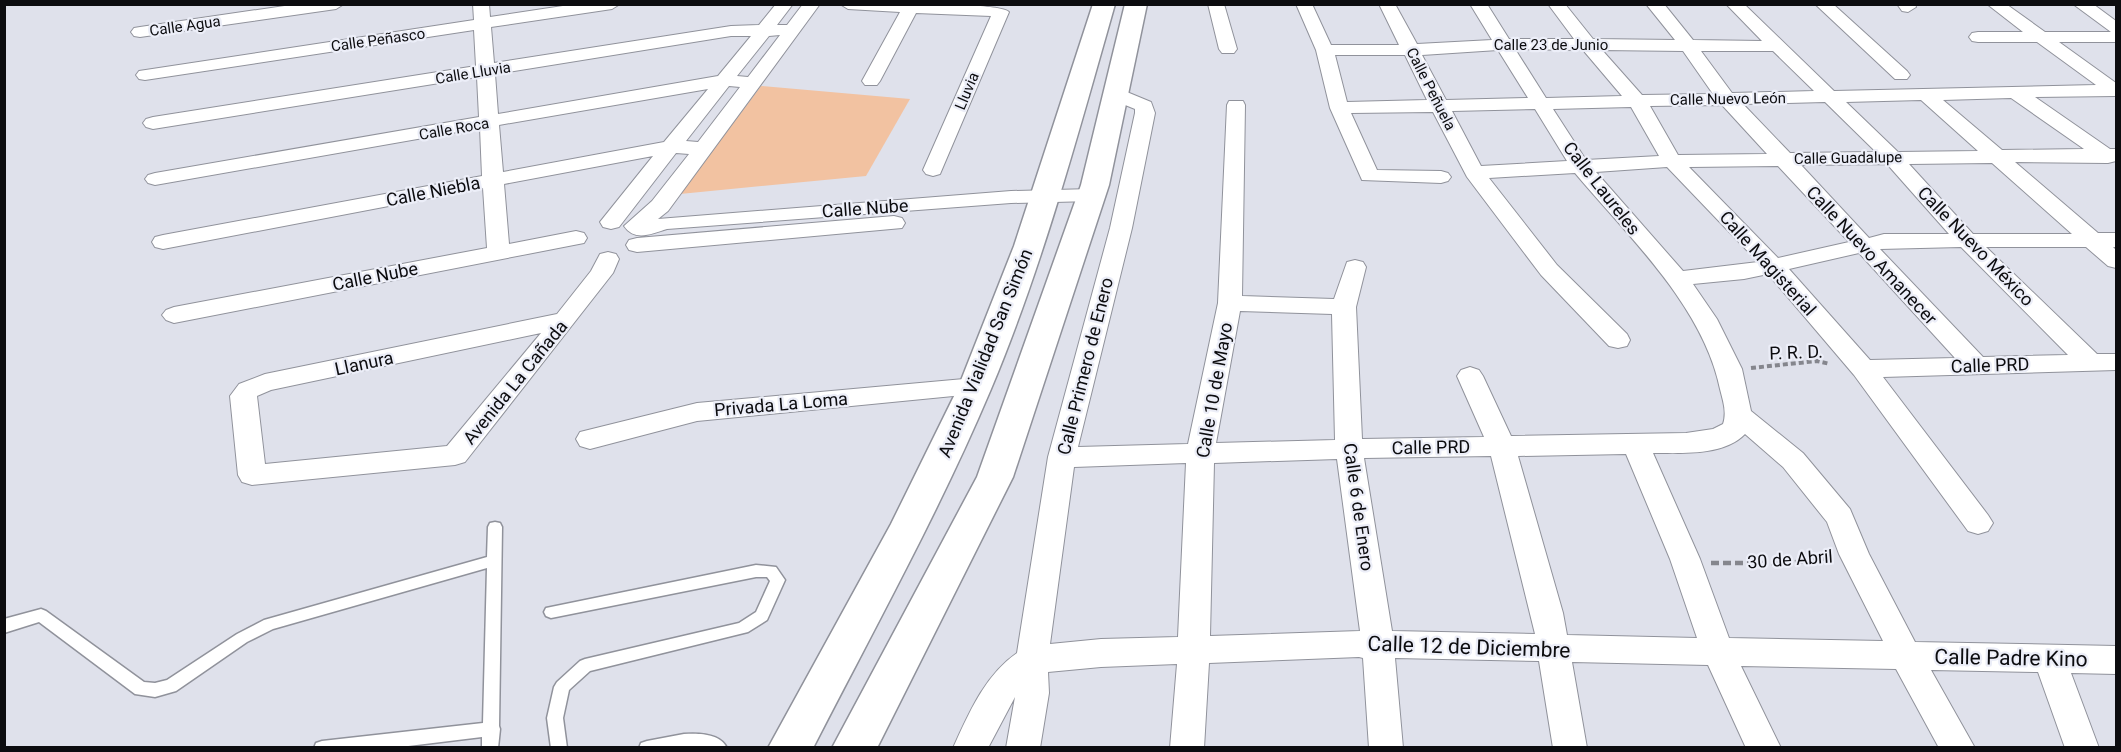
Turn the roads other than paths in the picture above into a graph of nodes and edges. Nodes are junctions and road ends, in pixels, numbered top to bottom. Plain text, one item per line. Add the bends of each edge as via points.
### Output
1 (336, 4) edge
2 (612, 4) edge
3 (848, 4) edge
4 (1104, 4) edge
5 (1136, 4) edge
6 (1216, 4) edge
7 (1304, 4) edge
8 (1387, 4) edge
9 (1478, 4) edge
10 (1556, 4) edge
11 (1653, 4) edge
12 (1734, 4) edge
13 (1823, 4) edge
14 (1995, 4) edge
15 (2081, 4) edge
16 (808, 9) edge
17 (910, 9) junction
18 (482, 14) edge
19 (776, 16) edge
20 (2116, 28) edge
21 (793, 30) junction
22 (140, 32) dead end
23 (1978, 37) dead end
24 (2039, 37) junction
25 (2116, 37) edge
26 (1504, 44) junction
27 (1588, 45) junction
28 (1688, 46) junction
29 (1776, 46) junction
30 (1228, 49) dead end
31 (1325, 50) junction
32 (1411, 50) junction
33 (487, 70) junction
34 (145, 75) dead end
35 (1901, 75) dead end
36 (724, 80) junction
37 (871, 81) dead end
38 (753, 83) junction
39 (2116, 90) edge
40 (2015, 92) junction
41 (1115, 94) junction
42 (1925, 94) junction
43 (1828, 97) junction
44 (1727, 99) junction
45 (1637, 101) junction
46 (1540, 103) junction
47 (1236, 105) dead end
48 (1439, 105) junction
49 (1339, 108) junction
50 (153, 123) dead end
51 (490, 123) junction
52 (671, 147) junction
53 (704, 148) junction
54 (1994, 156) junction
55 (1892, 157) junction
56 (2113, 158) edge
57 (1783, 159) junction
58 (1672, 161) junction
59 (1580, 166) junction
60 (933, 170) dead end
61 (1474, 173) junction
62 (1440, 177) dead end
63 (155, 179) dead end
64 (493, 180) junction
65 (1128, 188) junction
66 (1092, 195) junction
67 (1044, 203) junction
68 (611, 222) junction
69 (637, 234) junction
70 (576, 238) junction
71 (1966, 240) junction
72 (2092, 240) junction
73 (2116, 240) edge
74 (163, 242) dead end
75 (1863, 244) junction
76 (498, 252) junction
77 (608, 259) junction
78 (2116, 261) edge
79 (1774, 266) junction
80 (1355, 267) dead end
81 (1677, 279) junction
82 (1230, 303) junction
83 (1344, 307) junction
84 (174, 315) dead end
85 (566, 320) junction
86 (1618, 340) dead end
87 (2090, 362) junction
88 (2116, 362) edge
89 (1977, 366) junction
90 (1863, 369) junction
91 (1470, 376) dead end
92 (975, 387) junction
93 (1739, 415) junction
94 (590, 439) dead end
95 (1635, 444) junction
96 (1502, 446) junction
97 (1349, 449) junction
98 (1200, 454) junction
99 (1062, 457) junction
100 (252, 475) joint
101 (1978, 523) dead end
102 (495, 526) dead end
103 (495, 560) junction
104 (551, 612) dead end
105 (4, 627) edge
106 (1378, 644) junction
107 (1553, 649) junction
108 (1194, 650) junction
109 (1718, 652) junction
110 (1906, 656) junction
111 (2049, 658) junction
112 (1032, 660) junction
113 (2116, 660) edge
114 (492, 729) junction
115 (322, 747) edge
116 (490, 747) edge
117 (559, 747) edge
118 (647, 747) edge
119 (719, 747) edge
120 (790, 747) edge
121 (854, 747) edge
122 (970, 747) edge
123 (1023, 747) edge
124 (1187, 747) edge
125 (1386, 747) edge
126 (1570, 747) edge
127 (1764, 747) edge
128 (1958, 747) edge
129 (2082, 747) edge

1 - 22 street, Calle Agua
2 - 18 street, Calle Peñasco
3 - 17 street
4 - 67 main road, Avenida Vialidad San Simón
5 - 41 main road
6 - 30 street
7 - 31 street
8 - 32 street, Calle Peñuela
9 - 26 street, Calle Laureles
10 - 27 street, Calle Magisterial
11 - 28 street, Calle Nuevo Amanecer
12 - 29 street, Calle Nuevo México
13 - 35 street
14 - 24 street
15 - 20 street
16 - 19 street
16 - 21 street
17 - 37 street
17 - 60 street, Lluvia via 1001,12
18 - 33 street
18 - 34 street, Calle Peñasco
19 - 21 street, Calle Lluvia
19 - 33 street, Calle Lluvia via 731,31
19 - 36 street
21 - 38 street
23 - 24 street
24 - 25 street
24 - 39 street
26 - 27 street, Calle 23 de Junio
26 - 32 street, Calle 23 de Junio
26 - 46 street, Calle Laureles
27 - 28 street, Calle 23 de Junio
27 - 45 street, Calle Magisterial
28 - 29 street, Calle 23 de Junio
28 - 44 street, Calle Nuevo Amanecer
29 - 43 street, Calle Nuevo México
31 - 32 street, Calle 23 de Junio
31 - 49 street
32 - 48 street, Calle Peñuela
33 - 50 street, Calle Lluvia
33 - 51 street
36 - 38 street, Calle Roca
36 - 51 street, Calle Roca
36 - 52 street
38 - 53 street
39 - 40 street, Calle Nuevo León
40 - 42 street, Calle Nuevo León
40 - 56 street
41 - 65 street, Calle Primero de Enero via 1144,106 1145,113
41 - 66 main road
42 - 43 street, Calle Nuevo León
42 - 54 street
43 - 44 street, Calle Nuevo León
43 - 55 street, Calle Nuevo México
44 - 45 street, Calle Nuevo León
44 - 57 street, Calle Nuevo Amanecer
45 - 46 street, Calle Nuevo León
45 - 58 street, Calle Magisterial
46 - 48 street, Calle Nuevo León
46 - 59 street, Calle Laureles
47 - 82 street, Calle 10 de Mayo
48 - 49 street, Calle Nuevo León
48 - 61 street, Calle Peñuela
49 - 62 street via 1369,176
51 - 63 street, Calle Roca
51 - 64 street
52 - 53 street, Calle Niebla
52 - 64 street, Calle Niebla
52 - 68 street
53 - 69 street
54 - 55 street, Calle Guadalupe
54 - 56 street, Calle Guadalupe
54 - 72 street
55 - 57 street, Calle Guadalupe
55 - 71 street, Calle Nuevo México
57 - 58 street, Calle Guadalupe
57 - 75 street, Calle Nuevo Amanecer
58 - 59 street, Calle Guadalupe
58 - 79 street, Calle Magisterial
59 - 61 street, Calle Guadalupe
59 - 81 street, Calle Laureles
61 - 86 street, Calle Peñuela via 1549,270
64 - 74 street, Calle Niebla
64 - 76 street
65 - 66 street, Calle Nube
65 - 99 street, Calle Primero de Enero
66 - 67 street, Calle Nube
66 - 121 main road via 995,477
67 - 69 street, Calle Nube
67 - 92 main road, Avenida Vialidad San Simón
68 - 69 street
68 - 70 street, Calle Nube via 585,230
69 - 77 street via 626,253
70 - 76 street, Calle Nube
70 - 77 street via 575,251 583,257
71 - 72 street
71 - 75 street
71 - 87 street, Calle Nuevo México
72 - 73 street
72 - 78 street
75 - 79 street
75 - 89 street, Calle Nuevo Amanecer
76 - 84 street, Calle Nube
77 - 85 street, Avenida La Cañada
79 - 81 street
79 - 90 street, Calle Magisterial
80 - 83 street, Calle 6 de Enero
81 - 93 street, Calle Laureles via 1724,352
82 - 83 street
82 - 98 street, Calle 10 de Mayo
83 - 97 street, Calle 6 de Enero
85 - 100 street, Avenida La Cañada via 455,455
85 - 100 street, Llanura via 265,383 248,390 243,396
87 - 88 street, Calle PRD
87 - 89 street, Calle PRD
89 - 90 street, Calle PRD
90 - 101 street, Calle Magisterial
91 - 96 street
92 - 94 street, Privada La Loma via 697,412
92 - 120 main road, Avenida Vialidad San Simón via 924,497
93 - 95 street, Calle PRD via 1734,430 1719,438
93 - 110 street, 30 de Abril via 1793,460 1840,517 1854,554
95 - 96 street, Calle PRD
95 - 109 street via 1686,559
96 - 97 street, Calle PRD
96 - 107 street
97 - 98 street, Calle PRD
97 - 106 street, Calle 6 de Enero
98 - 99 street, Calle PRD
98 - 108 street, Calle 10 de Mayo
99 - 112 street, Calle Primero de Enero
102 - 103 lane
103 - 105 lane via 269,624 171,686 155,690 141,689 41,615
103 - 114 lane
104 - 117 lane via 756,571 771,571 778,580 762,616 743,628 585,666 562,687 555,718
106 - 107 street, Calle 12 de Diciembre
106 - 108 street, Calle 12 de Diciembre
106 - 125 street, Calle 6 de Enero
107 - 109 street, Calle 12 de Diciembre
107 - 126 street
108 - 112 street, Calle 12 de Diciembre
108 - 124 street, Calle 10 de Mayo
109 - 110 street, Calle 12 de Diciembre
109 - 127 street
110 - 111 street, Calle Padre Kino
110 - 128 street
111 - 113 street, Calle Padre Kino
111 - 129 street
112 - 122 street via 1015,672 997,694
112 - 123 street, Calle Primero de Enero via 1032,693
114 - 115 lane
114 - 116 lane
118 - 119 lane via 690,740

